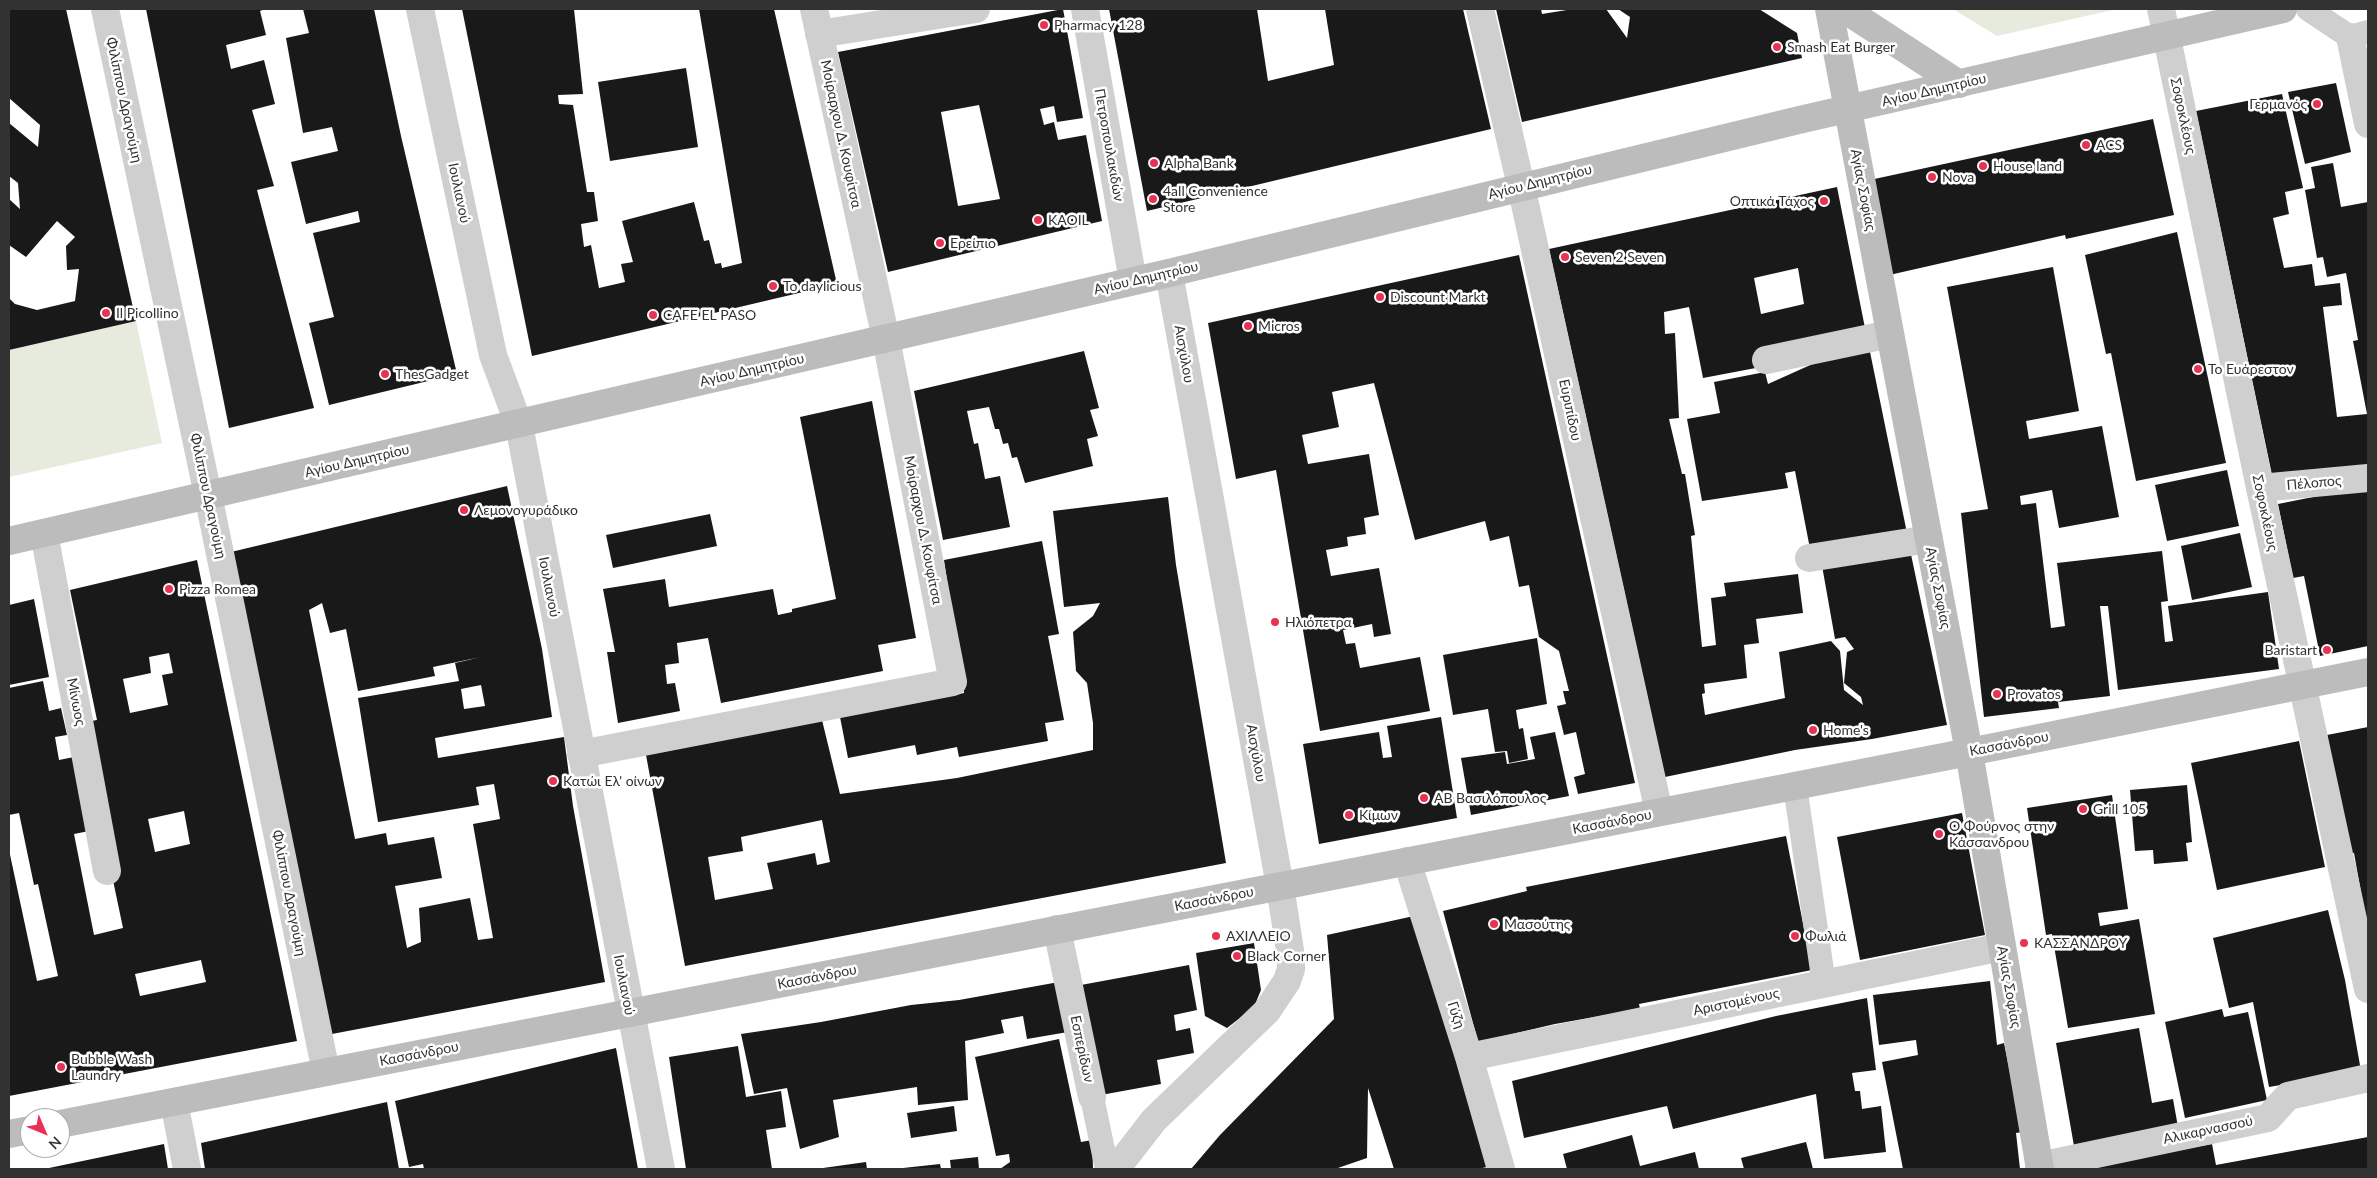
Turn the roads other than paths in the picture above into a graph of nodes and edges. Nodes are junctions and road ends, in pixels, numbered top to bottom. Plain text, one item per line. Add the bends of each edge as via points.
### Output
1 (105, 9) edge
2 (420, 9) edge
3 (976, 9) edge
4 (1085, 9) edge
5 (1480, 9) edge
6 (1829, 9) edge
7 (1844, 9) edge
8 (2160, 9) edge
9 (2308, 9) edge
10 (2275, 10) edge
11 (816, 22) edge
12 (2359, 34) edge
13 (2166, 35) junction
14 (1959, 84) junction
15 (1848, 110) junction
16 (2368, 124) edge
17 (1521, 186) junction
18 (1169, 273) junction
19 (1133, 281) junction
20 (1890, 334) junction
21 (886, 339) junction
22 (1766, 360) dead end
23 (519, 425) junction
24 (2368, 478) edge
25 (2260, 488) junction
26 (208, 495) junction
27 (44, 533) junction
28 (1929, 539) junction
29 (9, 541) edge
30 (1809, 558) dead end
31 (2368, 672) edge
32 (2303, 685) junction
33 (1969, 752) junction
34 (581, 754) junction
35 (1795, 786) junction
36 (1659, 812) junction
37 (1407, 861) junction
38 (107, 870) dead end
39 (1280, 886) junction
40 (1057, 930) junction
41 (2002, 947) junction
42 (1824, 984) junction
43 (2368, 989) edge
44 (630, 1013) junction
45 (1469, 1057) junction
46 (326, 1072) junction
47 (2368, 1078) edge
48 (1092, 1097) joint
49 (174, 1102) junction
50 (70, 1122) edge
51 (2040, 1167) edge
52 (186, 1169) edge
53 (661, 1169) edge
54 (1107, 1169) edge
55 (1116, 1169) edge
56 (1500, 1169) edge

1 - 26 street, Φιλίππου Δραγούμη
2 - 23 street, Ιουλιανού via 495,363
3 - 11 street
4 - 19 street, Πετροπουλακιδών
5 - 17 street, Ευριπίδου
6 - 15 main road, Αγίας Σοφίας
7 - 14 main road
8 - 13 street, Σοφοκλέους
9 - 12 lane
10 - 13 main road, Αγίου Δημητρίου
11 - 21 street, Μοίραρχου Δ. Κουφίτσα
12 - 16 street
13 - 14 main road, Αγίου Δημητρίου
13 - 25 street, Σοφοκλέους
14 - 15 main road, Αγίου Δημητρίου
15 - 17 main road, Αγίου Δημητρίου
15 - 20 main road, Αγίας Σοφίας
17 - 18 main road, Αγίου Δημητρίου
17 - 36 street, Ευριπίδου
18 - 19 main road, Αγίου Δημητρίου
18 - 39 street, Αισχύλου
19 - 21 main road, Αγίου Δημητρίου
20 - 22 street
20 - 28 main road, Αγίας Σοφίας
21 - 23 main road, Αγίου Δημητρίου
21 - 34 street, Μοίραρχου Δ. Κουφίτσα via 952,682
23 - 26 main road, Αγίου Δημητρίου
23 - 34 street, Ιουλιανού
24 - 25 street, Πέλοπος
25 - 32 street, Σοφοκλέους
26 - 27 main road, Αγίου Δημητρίου
26 - 46 street, Φιλίππου Δραγούμη
27 - 29 main road, Αγίου Δημητρίου
27 - 38 street, Μίνωος
28 - 30 street
28 - 33 main road, Αγίας Σοφίας
31 - 32 main road, Κασσάνδρου
32 - 33 main road, Κασσάνδρου
32 - 43 street, Σοφοκλέους
33 - 35 main road, Κασσάνδρου
33 - 41 main road, Αγίας Σοφίας
34 - 44 street, Ιουλιανού
35 - 36 main road, Κασσάνδρου
35 - 42 lane
36 - 37 main road, Κασσάνδρου
37 - 39 main road, Κασσάνδρου
37 - 45 street, Γύζη
39 - 40 main road, Κασσάνδρου
39 - 55 street, Αισχύλου via 1291,957 1287,981 1267,1011 1154,1120
40 - 44 main road, Κασσάνδρου
40 - 48 street, Εσπερίδων
41 - 42 street, Αριστομένους
41 - 51 main road, Αγίας Σοφίας
42 - 45 street, Αριστομένους
44 - 46 main road, Κασσάνδρου
44 - 53 street, Ιουλιανού
45 - 56 street, Γύζη
46 - 49 main road, Κασσάνδρου
47 - 51 street, Αλικαρνασσού via 2288,1096 2268,1118
48 - 54 lane, Εσπερίδων
49 - 50 main road, Κασσάνδρου
49 - 52 street

